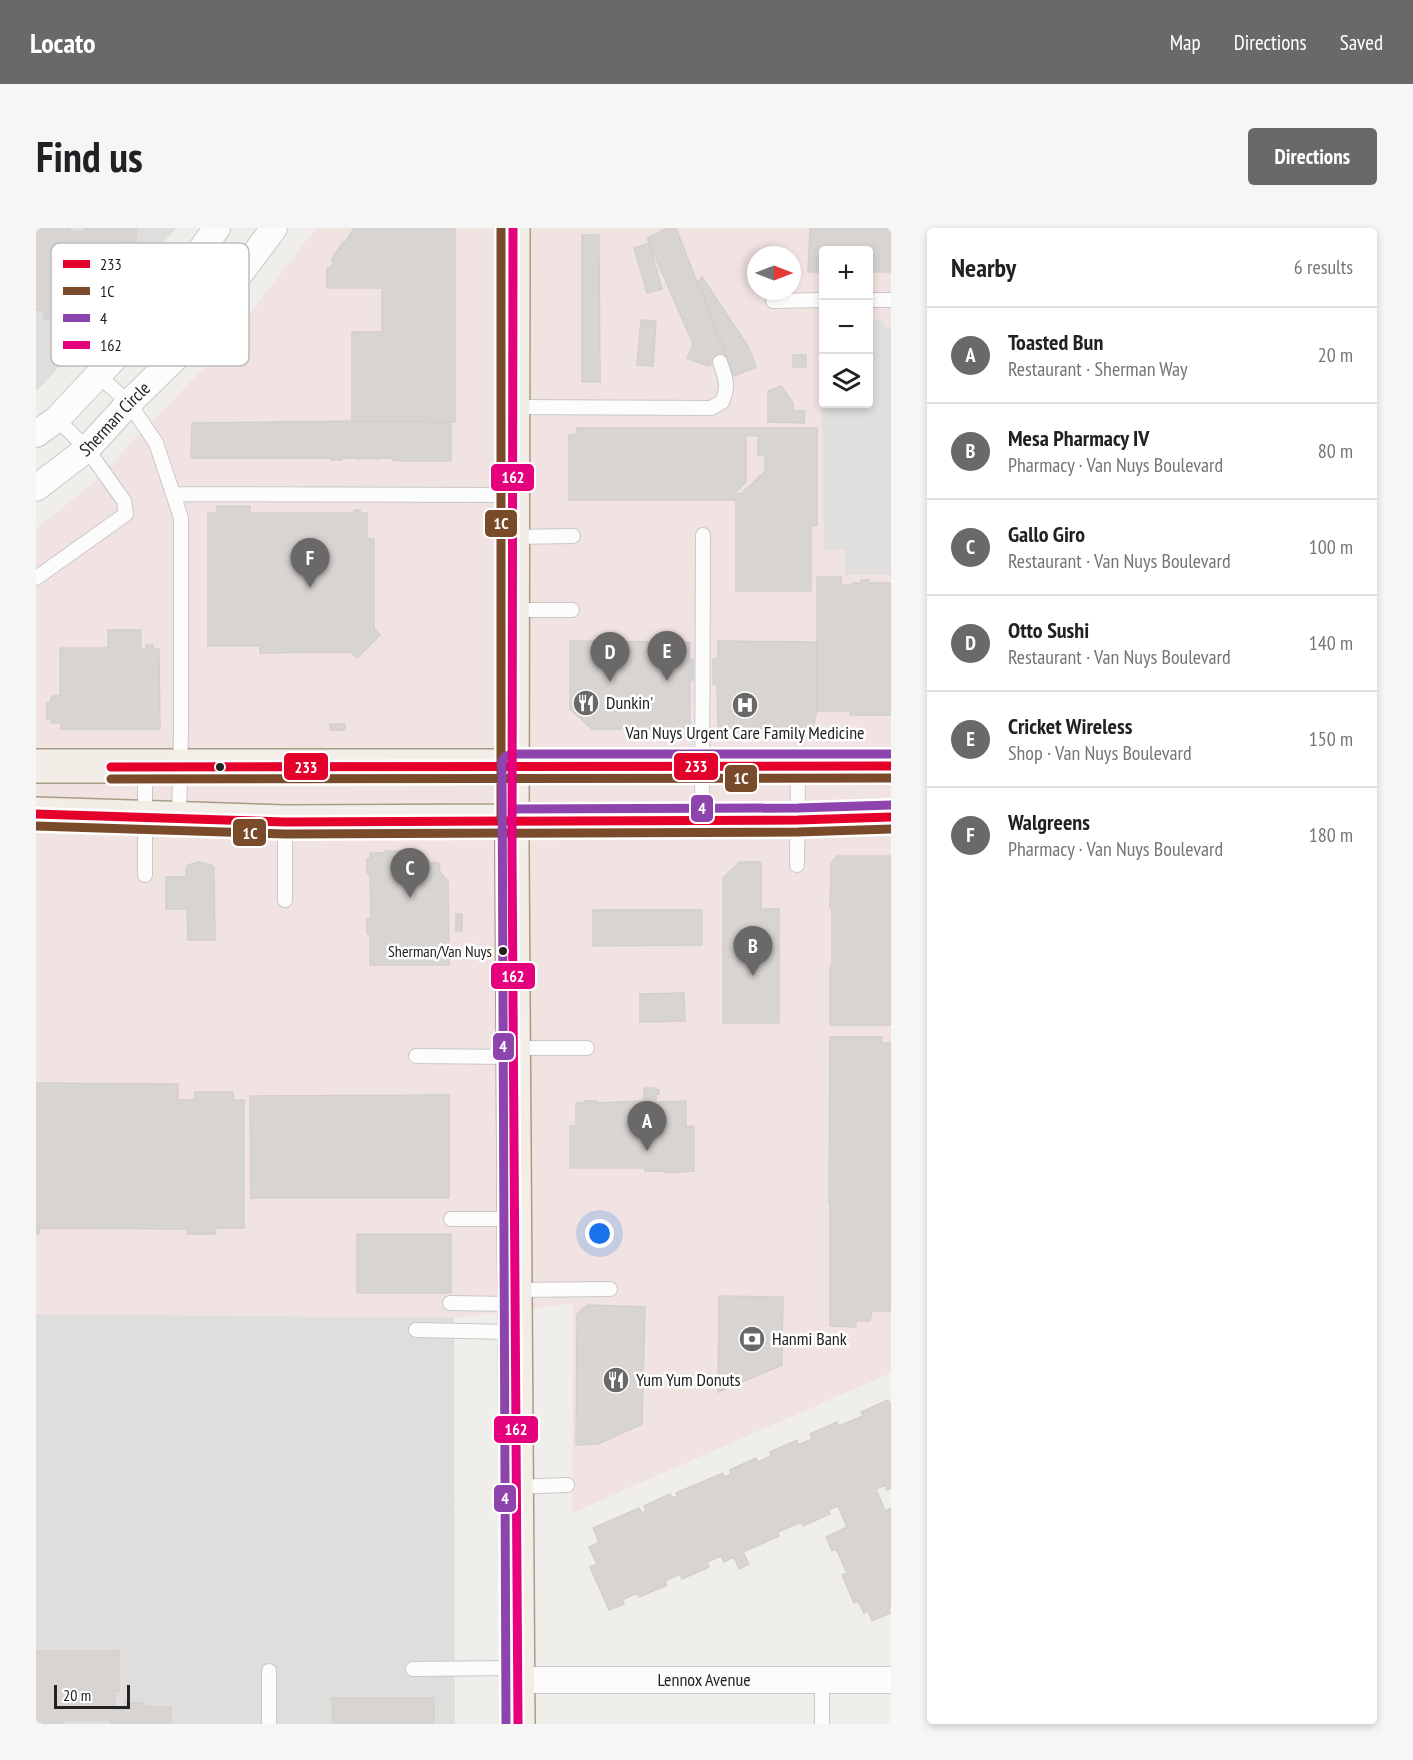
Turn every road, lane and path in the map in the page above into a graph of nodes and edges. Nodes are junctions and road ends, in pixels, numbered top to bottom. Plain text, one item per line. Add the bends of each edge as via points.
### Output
1 (216, 228) edge
2 (274, 228) edge
3 (513, 228) edge
4 (205, 243) edge
5 (249, 262) edge
6 (819, 300) edge
7 (873, 300) edge
8 (891, 300) edge
9 (773, 301) dead end
10 (720, 362) dead end
11 (108, 366) edge
12 (167, 366) edge
13 (99, 376) junction
14 (129, 404) junction
15 (513, 407) junction
16 (57, 419) junction
17 (36, 434) edge
18 (87, 449) junction
19 (36, 488) edge
20 (174, 494) junction
21 (512, 495) junction
22 (703, 535) dead end
23 (573, 536) dead end
24 (513, 537) junction
25 (36, 578) edge
26 (572, 609) dead end
27 (513, 610) junction
28 (36, 766) edge
29 (181, 766) junction
30 (513, 766) junction
31 (702, 766) junction
32 (798, 766) junction
33 (891, 766) edge
34 (145, 767) junction
35 (36, 814) edge
36 (145, 817) junction
37 (891, 817) edge
38 (179, 818) junction
39 (702, 820) junction
40 (798, 820) junction
41 (513, 821) junction
42 (285, 822) junction
43 (797, 865) dead end
44 (145, 875) dead end
45 (285, 900) dead end
46 (587, 1048) dead end
47 (514, 1053) junction
48 (416, 1056) dead end
49 (451, 1219) dead end
50 (515, 1219) junction
51 (610, 1290) dead end
52 (450, 1303) dead end
53 (516, 1308) junction
54 (417, 1330) dead end
55 (567, 1485) dead end
56 (516, 1487) junction
57 (413, 1669) dead end
58 (269, 1671) dead end
59 (518, 1674) junction
60 (891, 1680) edge
61 (822, 1681) junction
62 (269, 1724) edge
63 (518, 1724) edge
64 (822, 1724) edge

1 - 4 street
2 - 5 street, Sherman Circle
3 - 15 main road
6 - 9 lane
7 - 8 lane
10 - 15 lane via 727,392 722,402 711,408
11 - 13 street
12 - 14 street, Sherman Circle
13 - 14 lane
13 - 16 street
14 - 18 street, Sherman Circle
14 - 20 lane via 156,443
15 - 21 main road
16 - 17 street
16 - 18 lane
18 - 19 street, Sherman Circle
18 - 25 lane via 124,501 126,514
20 - 21 lane
20 - 29 lane via 181,518
21 - 24 main road
22 - 31 lane
23 - 24 lane
24 - 27 main road
26 - 27 lane
27 - 30 main road
28 - 34 main road
29 - 30 main road
29 - 34 main road
29 - 38 lane
30 - 31 main road
30 - 41 main road
31 - 32 main road
31 - 39 lane
32 - 33 main road
32 - 40 lane
34 - 36 lane
35 - 36 main road
36 - 38 main road
36 - 44 lane
37 - 40 main road
38 - 42 main road
39 - 40 main road
39 - 41 main road
40 - 43 lane
41 - 42 main road
41 - 47 main road
42 - 45 lane
46 - 47 lane
47 - 48 lane
47 - 50 main road
49 - 50 lane
50 - 53 main road
51 - 53 lane
52 - 53 lane
53 - 54 lane
53 - 56 main road
55 - 56 lane
56 - 59 main road
57 - 59 lane
58 - 62 lane
59 - 61 street, Lennox Avenue
59 - 63 main road
60 - 61 street, Lennox Avenue
61 - 64 lane

